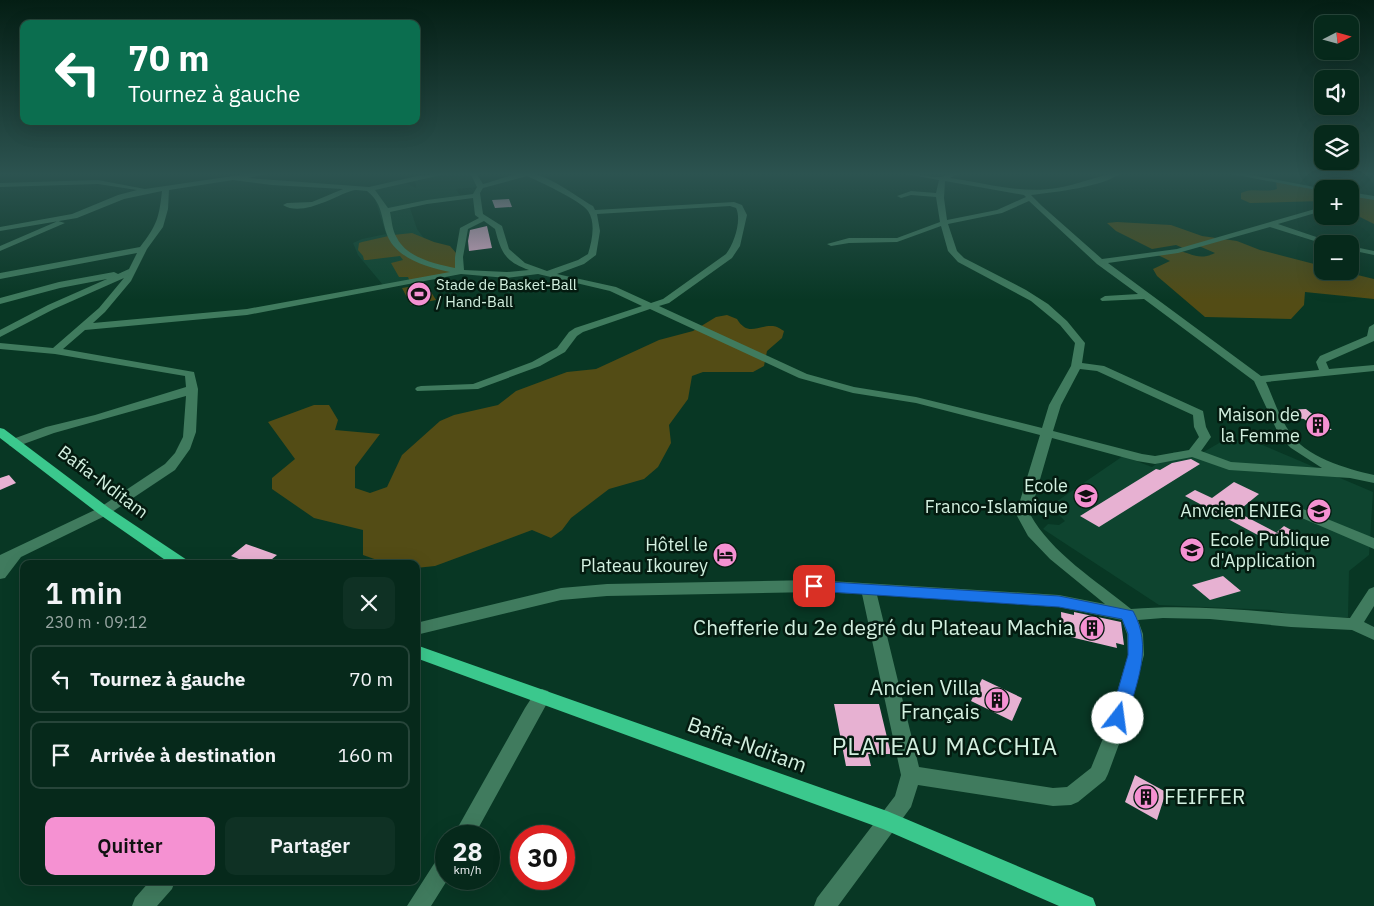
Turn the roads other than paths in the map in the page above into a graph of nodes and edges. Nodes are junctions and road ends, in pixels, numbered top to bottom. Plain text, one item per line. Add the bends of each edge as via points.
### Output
1 (162, 215) edge
2 (388, 215) edge
3 (479, 215) edge
4 (594, 215) edge
5 (742, 215) edge
6 (943, 215) edge
7 (981, 215) edge
8 (1049, 215) edge
9 (1303, 215) edge
10 (74, 216) joint
11 (483, 219) junction
12 (944, 223) junction
13 (1273, 225) junction
14 (0, 229) edge
15 (1314, 238) edge
16 (891, 240) junction
17 (831, 244) dead end
18 (0, 249) edge
19 (143, 249) junction
20 (1359, 250) edge
21 (886, 252) dead end
22 (1373, 253) edge
23 (1100, 262) junction
24 (132, 271) junction
25 (460, 271) junction
26 (543, 272) junction
27 (0, 276) edge
28 (121, 276) junction
29 (1146, 296) junction
30 (1106, 299) dead end
31 (0, 300) edge
32 (652, 307) junction
33 (83, 327) junction
34 (1374, 327) edge
35 (0, 334) edge
36 (0, 346) edge
37 (54, 351) junction
38 (1076, 366) junction
39 (1374, 368) edge
40 (1325, 372) junction
41 (1259, 380) junction
42 (192, 389) junction
43 (421, 389) dead end
44 (0, 432) edge
45 (1046, 432) junction
46 (14, 443) junction
47 (1192, 453) junction
48 (1350, 474) junction
49 (1374, 480) edge
50 (1292, 508) dead end
51 (104, 511) junction
52 (1374, 544) edge
53 (16, 555) junction
54 (176, 560) edge
55 (0, 561) edge
56 (0, 574) edge
57 (868, 588) junction
58 (1374, 593) edge
59 (1128, 615) junction
60 (1354, 624) junction
61 (420, 628) edge
62 (1374, 634) edge
63 (420, 652) edge
64 (542, 696) junction
65 (911, 775) junction
66 (887, 822) junction
67 (470, 825) edge
68 (435, 879) edge
69 (161, 885) edge
70 (143, 906) edge
71 (418, 906) edge
72 (825, 906) edge
73 (1085, 906) edge

1 - 19 street via 159,227
2 - 25 street via 390,233 397,246 424,262
3 - 11 street
4 - 26 street via 597,232 592,255 581,262
5 - 32 street via 736,246 729,256 666,301
6 - 12 street
7 - 12 street
8 - 23 street
9 - 13 street
10 - 14 street
10 - 18 street
11 - 25 street via 464,228
11 - 26 street via 499,228 512,258
12 - 16 street via 903,239
12 - 38 street via 950,247 961,260 1033,297 1062,320 1080,343
13 - 15 street
13 - 23 street via 1178,251
16 - 17 street via 862,239
16 - 21 street via 885,247
19 - 24 street
19 - 27 street
20 - 22 street
23 - 29 street
24 - 28 street
24 - 33 street via 118,293
25 - 26 street via 509,276
25 - 33 street via 397,286 251,312
26 - 32 street via 612,289
28 - 31 street via 108,274
28 - 35 street via 50,307
29 - 30 street
29 - 41 street
32 - 43 street via 587,326 573,334 561,350 506,376 466,388
32 - 45 street via 803,376
33 - 37 street
34 - 40 street via 1372,338 1324,358 1321,362
36 - 37 street
37 - 42 street via 186,372 191,376
38 - 45 street via 1055,405
38 - 47 street via 1100,368 1199,413 1205,437
39 - 40 street
40 - 41 street
41 - 48 street via 1284,434 1310,458
42 - 46 street
42 - 51 street via 190,435 176,461
44 - 46 main road, Bafia-Nditam
45 - 47 street via 1148,460
45 - 59 street via 1023,514 1026,524 1055,555
46 - 51 main road, Bafia-Nditam
47 - 48 street via 1229,466
48 - 49 street
50 - 52 street
51 - 53 street
51 - 54 main road, Bafia-Nditam
53 - 55 street
53 - 56 street
57 - 59 street via 1059,601
57 - 61 street via 715,587 561,594
57 - 65 street
58 - 60 street
59 - 60 street via 1210,613
59 - 65 street via 1135,634 1136,655 1113,736 1098,774 1071,796 1053,797
60 - 62 street
63 - 64 main road, Bafia-Nditam
64 - 66 main road, Bafia-Nditam
64 - 67 street
65 - 66 street via 904,800
66 - 72 street
66 - 73 main road, Bafia-Nditam
68 - 71 street
69 - 70 street

